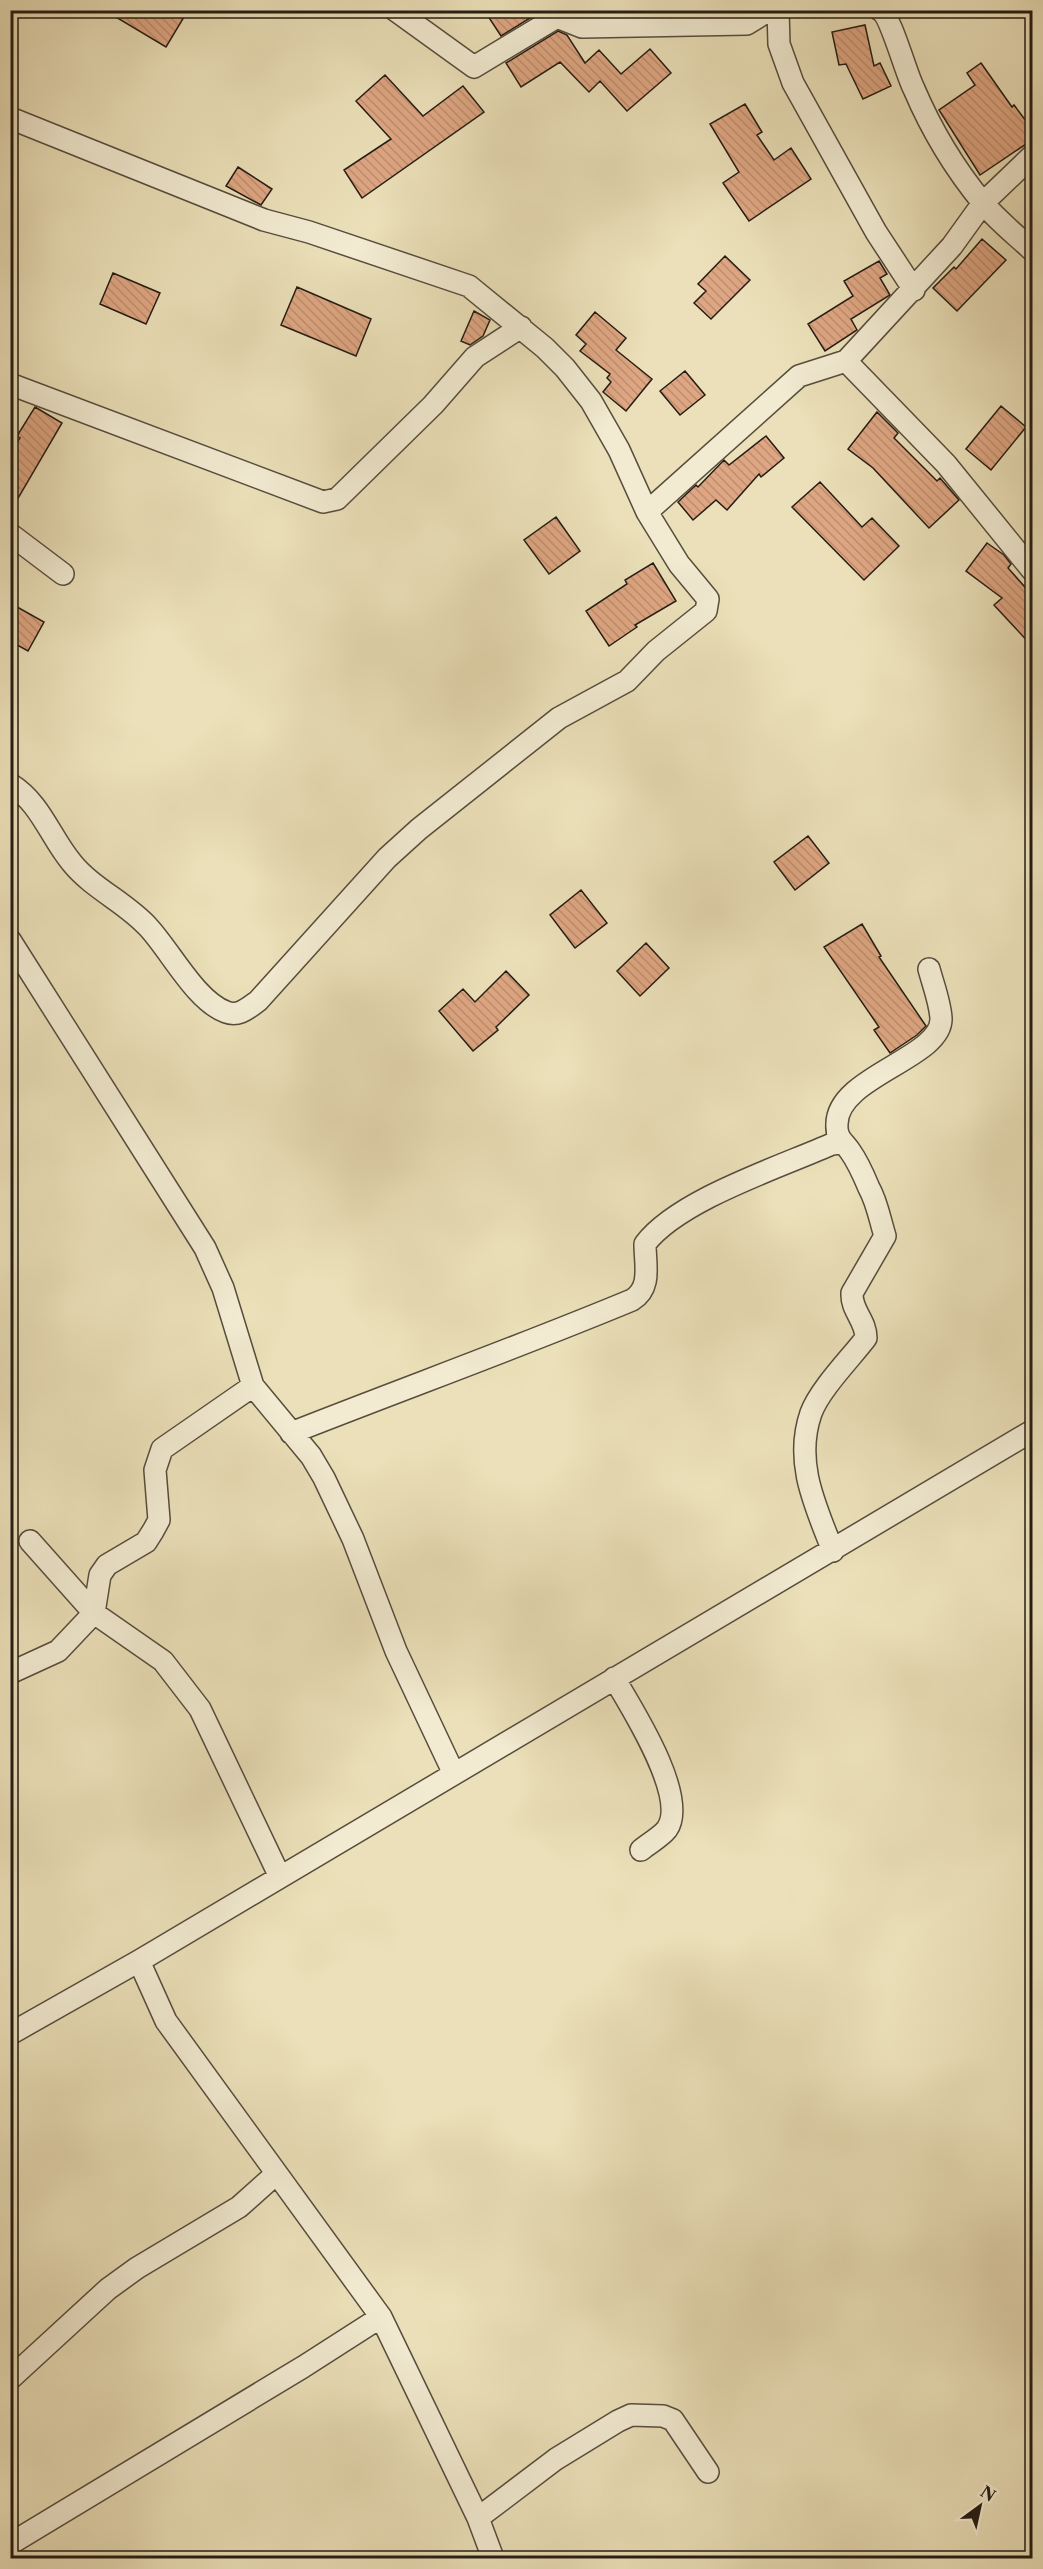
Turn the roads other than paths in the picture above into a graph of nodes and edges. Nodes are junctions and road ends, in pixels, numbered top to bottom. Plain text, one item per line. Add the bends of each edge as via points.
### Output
1 (394, 10) edge
2 (769, 10) edge
3 (778, 10) edge
4 (880, 10) edge
5 (10, 118) edge
6 (1032, 156) edge
7 (983, 203) junction
8 (1032, 250) edge
9 (914, 290) junction
10 (522, 327) junction
11 (846, 361) junction
12 (10, 384) edge
13 (647, 512) junction
14 (10, 534) edge
15 (1032, 570) edge
16 (63, 574) dead end
17 (10, 784) edge
18 (10, 940) edge
19 (929, 969) dead end
20 (841, 1143) junction
21 (253, 1386) junction
22 (1032, 1431) edge
23 (291, 1433) junction
24 (30, 1541) dead end
25 (833, 1551) junction
26 (94, 1613) junction
27 (10, 1673) edge
28 (614, 1678) junction
29 (454, 1774) junction
30 (641, 1850) dead end
31 (280, 1877) junction
32 (139, 1961) junction
33 (10, 2034) edge
34 (276, 2174) junction
35 (381, 2317) junction
36 (10, 2379) edge
37 (708, 2472) dead end
38 (478, 2518) junction
39 (10, 2544) edge
40 (494, 2559) edge

1 - 2 street via 474,67 557,17 582,27 747,24
3 - 9 street via 779,44 793,83 876,232
4 - 7 street via 886,14 928,122
5 - 10 street via 264,220 469,286
6 - 7 street
7 - 8 street
7 - 9 street
9 - 11 street
10 - 12 street via 475,357 433,405 337,499 323,502
10 - 13 street via 565,368 591,401
11 - 13 street via 799,376
11 - 15 street via 946,464
13 - 17 street via 679,564 708,599 706,611 656,651 627,681 559,718 419,829 387,858 258,1001 243,1012 228,1013 210,1004 149,927 72,863 46,820
14 - 16 street
18 - 21 street via 205,1248 223,1288
19 - 20 street via 941,1018 938,1031 922,1047 858,1088 840,1107 837,1124
20 - 23 street via 705,1200 661,1227 645,1244 646,1287 632,1300
20 - 25 street via 850,1150 871,1190 885,1236 852,1293 851,1304 866,1326 866,1338 811,1412 805,1448 807,1486
21 - 23 street
21 - 26 street via 162,1449 155,1470 159,1520 146,1542 107,1564 99,1575
22 - 25 street
23 - 29 street via 311,1456 329,1488 396,1651
24 - 26 street
25 - 28 street
26 - 27 street via 51,1657
26 - 31 street via 163,1661 200,1709
28 - 29 street
28 - 30 street via 662,1768 670,1798 672,1815 667,1829
29 - 31 street
31 - 32 street
32 - 33 street
32 - 34 street via 166,2021
34 - 35 street
34 - 36 street via 239,2207 108,2289
35 - 38 street
35 - 39 street
37 - 38 street via 673,2420 632,2415 556,2459
38 - 40 street

